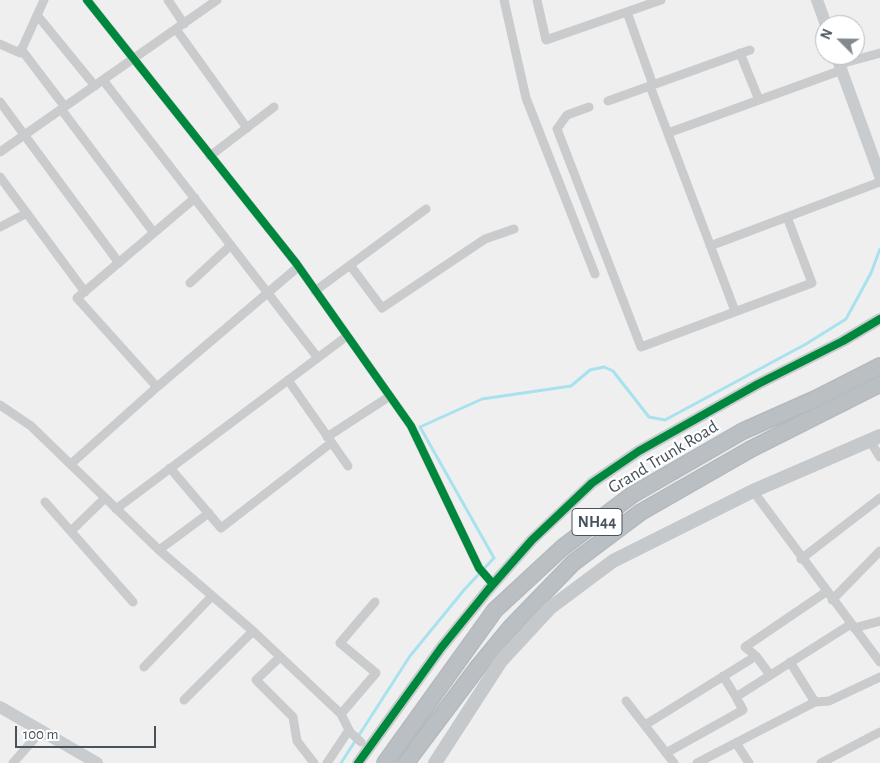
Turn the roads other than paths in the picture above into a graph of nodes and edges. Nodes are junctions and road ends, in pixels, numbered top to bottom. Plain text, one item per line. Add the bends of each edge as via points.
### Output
1 (44, 0) edge
2 (87, 0) edge
3 (168, 0) edge
4 (217, 0) edge
5 (504, 0) edge
6 (537, 0) edge
7 (661, 0) edge
8 (817, 0) edge
9 (627, 12) junction
10 (37, 15) junction
11 (822, 15) edge
12 (180, 27) junction
13 (0, 44) edge
14 (22, 50) junction
15 (750, 50) dead end
16 (740, 53) junction
17 (880, 53) edge
18 (865, 57) edge
19 (133, 60) junction
20 (835, 65) edge
21 (840, 65) edge
22 (104, 80) junction
23 (651, 85) junction
24 (95, 86) junction
25 (759, 100) junction
26 (608, 101) dead end
27 (0, 102) edge
28 (274, 106) dead end
29 (589, 107) dead end
30 (63, 108) junction
31 (247, 128) junction
32 (668, 133) junction
33 (24, 135) junction
34 (0, 152) edge
35 (210, 156) junction
36 (880, 176) edge
37 (0, 177) edge
38 (880, 182) edge
39 (195, 198) junction
40 (426, 209) dead end
41 (27, 213) junction
42 (787, 217) junction
43 (0, 227) edge
44 (514, 229) dead end
45 (154, 233) junction
46 (231, 245) junction
47 (710, 246) junction
48 (119, 263) junction
49 (350, 265) junction
50 (298, 267) junction
51 (595, 274) dead end
52 (190, 283) dead end
53 (315, 291) junction
54 (85, 292) junction
55 (268, 295) junction
56 (735, 312) junction
57 (880, 319) edge
58 (347, 336) junction
59 (318, 358) junction
60 (880, 366) edge
61 (288, 380) junction
62 (880, 384) edge
63 (157, 387) junction
64 (390, 396) junction
65 (0, 405) edge
66 (875, 439) edge
67 (329, 440) junction
68 (880, 457) edge
69 (72, 463) junction
70 (348, 466) dead end
71 (170, 468) junction
72 (753, 491) junction
73 (105, 498) junction
74 (880, 498) edge
75 (45, 502) dead end
76 (116, 509) junction
77 (209, 513) junction
78 (71, 531) junction
79 (159, 550) junction
80 (880, 551) edge
81 (801, 558) junction
82 (490, 581) junction
83 (212, 596) junction
84 (829, 596) junction
85 (133, 602) dead end
86 (375, 602) dead end
87 (880, 621) edge
88 (852, 626) junction
89 (253, 631) junction
90 (756, 656) junction
91 (280, 657) junction
92 (790, 662) junction
93 (880, 662) edge
94 (144, 667) dead end
95 (723, 676) junction
96 (770, 676) junction
97 (880, 676) edge
98 (736, 697) junction
99 (184, 700) dead end
100 (626, 701) dead end
101 (815, 702) junction
102 (0, 707) edge
103 (341, 714) junction
104 (645, 725) junction
105 (42, 730) junction
106 (349, 731) junction
107 (880, 732) edge
108 (362, 742) dead end
109 (736, 743) junction
110 (666, 753) junction
111 (13, 763) edge
112 (97, 763) edge
113 (314, 763) edge
114 (327, 763) edge
115 (358, 763) edge
116 (385, 763) edge
117 (406, 763) edge
118 (434, 763) edge
119 (674, 763) edge
120 (697, 763) edge
121 (749, 763) edge
122 (821, 763) edge

1 - 10 street
2 - 19 street
3 - 12 street
4 - 12 street
5 - 51 street via 526,98
6 - 9 street via 546,40
7 - 9 street
8 - 11 street
9 - 23 street
10 - 14 street
10 - 24 street
12 - 19 street
12 - 31 street
13 - 14 street via 20,53
14 - 30 street
15 - 16 street
16 - 23 street
16 - 25 street
17 - 18 street
19 - 22 street
19 - 35 street
20 - 25 street
21 - 36 street
22 - 24 street
22 - 39 street
23 - 26 street
23 - 32 street
24 - 30 street
25 - 32 street
27 - 33 street
28 - 31 street
29 - 56 street via 567,115 557,129 641,347
30 - 33 street
30 - 45 street
31 - 35 street
32 - 47 street
33 - 34 street
33 - 48 street
35 - 50 street
37 - 41 street
38 - 42 street
39 - 45 street
39 - 46 street
40 - 49 street
41 - 43 street
41 - 54 street
42 - 47 street
42 - 56 street via 812,283
44 - 49 street via 485,239 382,308
45 - 48 street
46 - 52 street
46 - 55 street
47 - 56 street
48 - 54 street
49 - 53 street
50 - 53 street
50 - 55 street
53 - 58 street
54 - 63 street via 77,298
55 - 59 street
55 - 63 street
57 - 82 street via 639,451 600,478
58 - 59 street
58 - 64 street
59 - 61 street
60 - 116 highway, Grand Trunk Road / NH44 via 743,431 632,495 562,548 495,610
61 - 67 street
61 - 71 street
62 - 117 highway, Grand Trunk Road / NH44 via 751,449 640,512 573,563 511,627
63 - 69 street
64 - 67 street
64 - 82 street via 411,426 479,568
65 - 69 street via 31,426
66 - 68 street
66 - 72 main road
67 - 70 street
67 - 77 street via 221,528
69 - 73 street
71 - 76 street
71 - 77 street
72 - 81 street
72 - 118 main road via 613,561 550,608 501,662
73 - 76 street
73 - 78 street
74 - 81 street
75 - 78 street
76 - 79 street
77 - 79 street
78 - 85 street
79 - 83 street
80 - 84 street
81 - 84 street
82 - 115 street
83 - 89 street
83 - 94 street
84 - 88 street
84 - 90 street via 745,647
86 - 103 street via 340,643 376,673
87 - 88 street
88 - 92 street
88 - 93 street
89 - 91 street
89 - 99 street
90 - 95 street
90 - 96 street
91 - 103 street
91 - 113 street via 256,680 293,717 297,741
92 - 96 street
92 - 101 street
95 - 98 street
95 - 104 street
96 - 98 street
97 - 101 street via 829,701
98 - 110 street via 743,710
100 - 104 street
101 - 109 street
102 - 105 street
103 - 106 street
104 - 110 street
105 - 111 street
105 - 112 street
106 - 108 street
106 - 114 street
107 - 122 street
109 - 120 street
109 - 121 street
110 - 119 street

